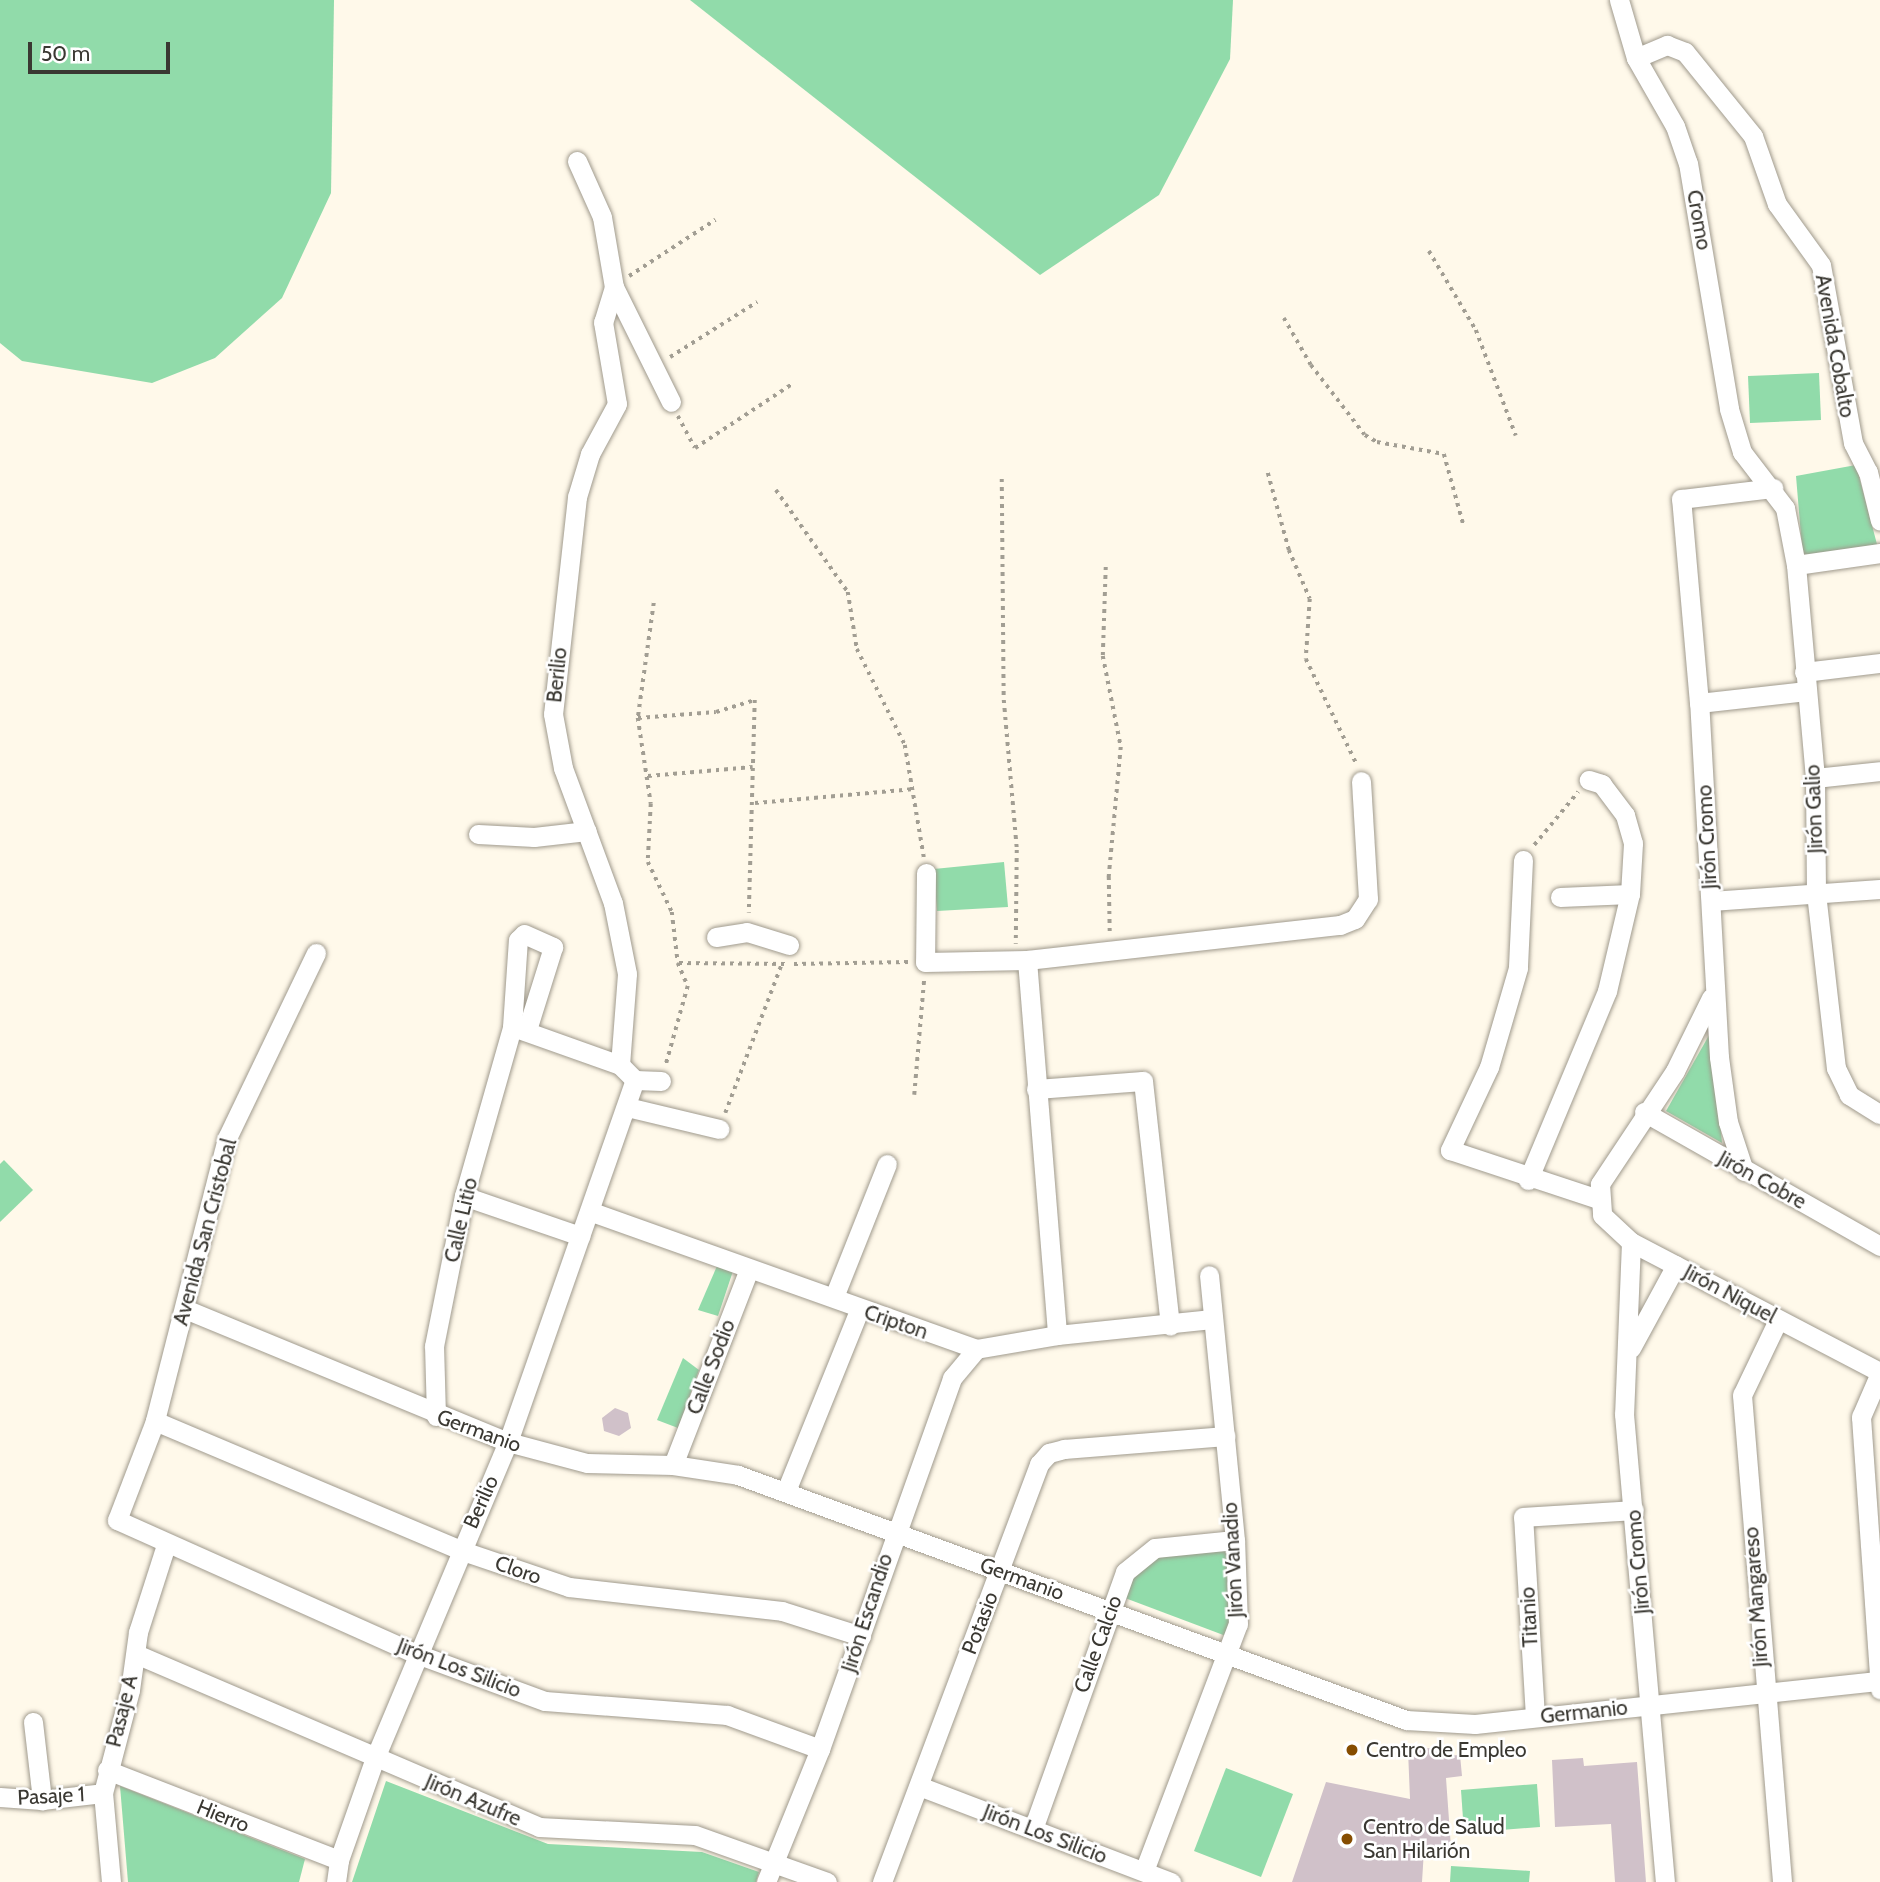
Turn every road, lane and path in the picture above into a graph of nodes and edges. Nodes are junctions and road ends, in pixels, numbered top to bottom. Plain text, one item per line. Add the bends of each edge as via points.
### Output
1 (1619, 0) edge
2 (1636, 58) junction
3 (577, 161) dead end
4 (715, 220) dead end
5 (1429, 251) dead end
6 (614, 286) junction
7 (757, 302) dead end
8 (1284, 318) dead end
9 (655, 367) junction
10 (792, 384) dead end
11 (671, 402) joint
12 (1516, 436) dead end
13 (1742, 452) joint
14 (1268, 473) dead end
15 (1002, 479) dead end
16 (1773, 488) junction
17 (776, 491) dead end
18 (1880, 521) edge
19 (1463, 523) dead end
20 (1880, 553) edge
21 (1796, 565) junction
22 (1106, 567) dead end
23 (654, 603) dead end
24 (1880, 663) edge
25 (1805, 681) junction
26 (1699, 703) junction
27 (638, 718) junction
28 (753, 767) junction
29 (1880, 771) edge
30 (648, 776) junction
31 (1815, 778) junction
32 (1589, 780) joint
33 (1361, 781) joint
34 (914, 789) junction
35 (755, 803) junction
36 (587, 831) junction
37 (478, 835) dead end
38 (1522, 860) joint
39 (926, 873) joint
40 (1880, 889) edge
41 (1630, 894) junction
42 (1816, 894) junction
43 (1560, 897) dead end
44 (1711, 901) junction
45 (747, 932) junction
46 (716, 937) dead end
47 (789, 945) joint
48 (1111, 948) junction
49 (316, 953) dead end
50 (1021, 960) junction
51 (925, 962) junction
52 (678, 963) junction
53 (781, 965) junction
54 (1713, 991) junction
55 (620, 1065) junction
56 (635, 1080) junction
57 (661, 1081) joint
58 (1036, 1089) junction
59 (914, 1095) dead end
60 (627, 1107) junction
61 (1644, 1112) junction
62 (1880, 1114) edge
63 (719, 1129) joint
64 (887, 1164) dead end
65 (1744, 1171) junction
66 (1528, 1180) junction
67 (464, 1196) junction
68 (1598, 1199) junction
69 (592, 1213) junction
70 (580, 1236) junction
71 (1631, 1242) junction
72 (1880, 1246) edge
73 (1676, 1265) junction
74 (749, 1269) junction
75 (1209, 1275) dead end
76 (834, 1297) junction
77 (185, 1309) junction
78 (859, 1310) junction
79 (1212, 1319) junction
80 (1778, 1320) junction
81 (1170, 1326) junction
82 (1057, 1335) junction
83 (976, 1349) junction
84 (1628, 1353) junction
85 (1880, 1372) edge
86 (436, 1416) junction
87 (155, 1421) junction
88 (1225, 1436) junction
89 (508, 1442) junction
90 (673, 1465) junction
91 (786, 1491) junction
92 (1634, 1510) junction
93 (117, 1520) joint
94 (893, 1531) junction
95 (1235, 1540) junction
96 (166, 1545) junction
97 (460, 1550) junction
98 (1000, 1571) junction
99 (1110, 1611) junction
100 (861, 1636) junction
101 (136, 1654) junction
102 (417, 1654) junction
103 (1229, 1655) junction
104 (1880, 1681) edge
105 (1880, 1689) edge
106 (1763, 1695) junction
107 (1649, 1705) junction
108 (1535, 1717) junction
109 (33, 1722) dead end
110 (820, 1749) junction
111 (375, 1758) junction
112 (107, 1770) junction
113 (919, 1786) junction
114 (103, 1793) junction
115 (0, 1797) edge
116 (42, 1800) junction
117 (1033, 1829) junction
118 (339, 1860) junction
119 (774, 1861) junction
120 (1144, 1871) junction
121 (111, 1882) edge
122 (336, 1882) edge
123 (766, 1882) edge
124 (827, 1882) edge
125 (882, 1882) edge
126 (1171, 1882) edge
127 (1665, 1882) edge
128 (1782, 1882) edge

1 - 2 street, Cromo
2 - 13 street, Cromo via 1675,126 1688,163 1729,409
2 - 18 street, Avenida Cobalto via 1667,46 1685,52 1753,136 1777,204 1821,265 1853,443 1868,472
3 - 6 street via 601,217
4 - 6 path
5 - 12 path via 1476,330
6 - 9 street
6 - 36 street, Berilio via 603,322 617,404 590,454 577,497 553,714 563,768
7 - 9 path
8 - 19 path via 1311,365 1365,435 1377,442 1444,454
9 - 11 street
10 - 11 path via 695,448
13 - 16 street, Jirón Galio
14 - 33 path via 1289,550 1310,599 1306,659 1353,749
15 - 50 path via 1004,700
16 - 21 street, Jirón Galio via 1785,508
16 - 26 street, Jirón Cromo via 1681,499
17 - 34 path via 848,592 857,649 905,746
20 - 21 street
21 - 25 street, Jirón Galio
22 - 48 path via 1103,656 1121,747 1109,877
23 - 27 path
24 - 25 street
25 - 26 street
25 - 31 street, Jirón Galio
26 - 44 street, Jirón Cromo
27 - 28 path via 716,712 755,700
27 - 30 path
28 - 30 path
28 - 35 path
29 - 31 street
30 - 52 path via 648,862 672,912
31 - 42 street, Jirón Galio
32 - 38 path
32 - 41 street via 1602,784 1625,815 1633,843
33 - 48 street via 1368,899 1354,919
34 - 35 path
34 - 39 path
35 - 45 path
36 - 37 street via 534,837
36 - 55 street, Berilio via 613,903 627,974
38 - 66 street via 1518,968 1489,1067 1450,1150
39 - 51 street
40 - 42 street
41 - 43 street
41 - 66 street via 1607,991
42 - 44 street
42 - 62 street, Jirón Galio via 1838,1076 1849,1095
44 - 54 street, Jirón Cromo
45 - 46 street
45 - 47 street
47 - 53 path
48 - 50 street
49 - 77 street, Avenida San Cristobal via 227,1138
50 - 51 street
50 - 58 street
51 - 53 path
51 - 59 path
52 - 53 path
52 - 57 path via 688,986
53 - 63 path
54 - 61 street via 1687,1051
54 - 65 street, Jirón Cromo via 1728,1122
55 - 56 street
55 - 67 street, Calle Litio via 519,1029
56 - 57 street
56 - 60 street, Berilio
58 - 81 street via 1143,1081
58 - 82 street
60 - 63 street
60 - 69 street, Berilio
61 - 65 street, Jirón Cobre
61 - 68 street via 1600,1184
64 - 76 street
65 - 72 street, Jirón Cobre
66 - 68 street
67 - 70 street
67 - 86 street, Calle Litio via 434,1346
68 - 71 street, Jirón Niquel via 1612,1230
69 - 70 street, Berilio
69 - 74 street, Cripton
70 - 89 street, Berilio
71 - 73 street, Jirón Niquel
71 - 84 street, Jirón Cromo
73 - 80 street, Jirón Niquel
73 - 84 street
74 - 76 street, Cripton
74 - 90 street, Calle Sodio
75 - 79 street, Jirón Vanadio
76 - 78 street, Cripton
77 - 86 street, Germanio
77 - 87 street, Avenida San Cristobal
78 - 83 street, Cripton
78 - 91 street
79 - 81 street, Cripton
79 - 88 street, Jirón Vanadio
80 - 85 street, Jirón Niquel
80 - 106 street, Jirón Mangareso via 1742,1395
81 - 82 street, Cripton
82 - 83 street, Cripton
83 - 94 street, Jirón Escandio via 952,1378
84 - 92 street, Jirón Cromo via 1624,1414
85 - 104 street via 1861,1416
86 - 89 street, Germanio
87 - 93 street, Avenida San Cristobal
87 - 97 street, Cloro
88 - 95 street, Jirón Vanadio
88 - 98 street, Potasio via 1049,1453 1039,1464
89 - 90 street, Germanio via 587,1463
89 - 97 street, Berilio
90 - 91 street, Germanio via 738,1475
91 - 94 street, Germanio
92 - 107 street, Jirón Cromo
92 - 108 street, Titanio via 1523,1517
93 - 96 street, Jirón Los Silicio
94 - 98 street, Germanio
94 - 100 street, Jirón Escandio
95 - 99 street, Calle Calcio via 1155,1548 1140,1555 1125,1572
95 - 103 street, Jirón Vanadio via 1238,1624
96 - 101 street, Pasaje A
96 - 102 street, Jirón Los Silicio
97 - 100 street, Cloro via 602,1595 782,1611
97 - 102 street, Berilio
98 - 99 street, Germanio
98 - 113 street, Potasio
99 - 103 street, Germanio
99 - 117 street, Calle Calcio
100 - 110 street, Jirón Escandio
101 - 111 street, Jirón Azufre
101 - 112 street, Pasaje A
102 - 110 street, Jirón Los Silicio via 545,1701 727,1715
102 - 111 street, Berilio
103 - 108 street, Germanio via 1405,1720 1475,1724
103 - 120 street, Jirón Vanadio
104 - 105 street
104 - 106 street, Germanio
106 - 107 street, Germanio
106 - 128 street, Jirón Mangareso
107 - 108 street, Germanio
107 - 127 street, Jirón Cromo
109 - 116 street
110 - 119 street, Jirón Escandio
111 - 118 street, Berilio
111 - 119 street, Jirón Azufre via 539,1827 695,1835
112 - 114 street, Pasaje A
112 - 118 street, Hierro
113 - 117 street, Jirón Los Silicio
113 - 125 street, Potasio
114 - 116 street, Pasaje 1
114 - 121 street, Pasaje A
115 - 116 street, Pasaje 1
117 - 120 street, Jirón Los Silicio
118 - 122 street, Berilio
119 - 123 street, Jirón Escandio
119 - 124 street, Jirón Azufre
120 - 126 street, Jirón Los Silicio

